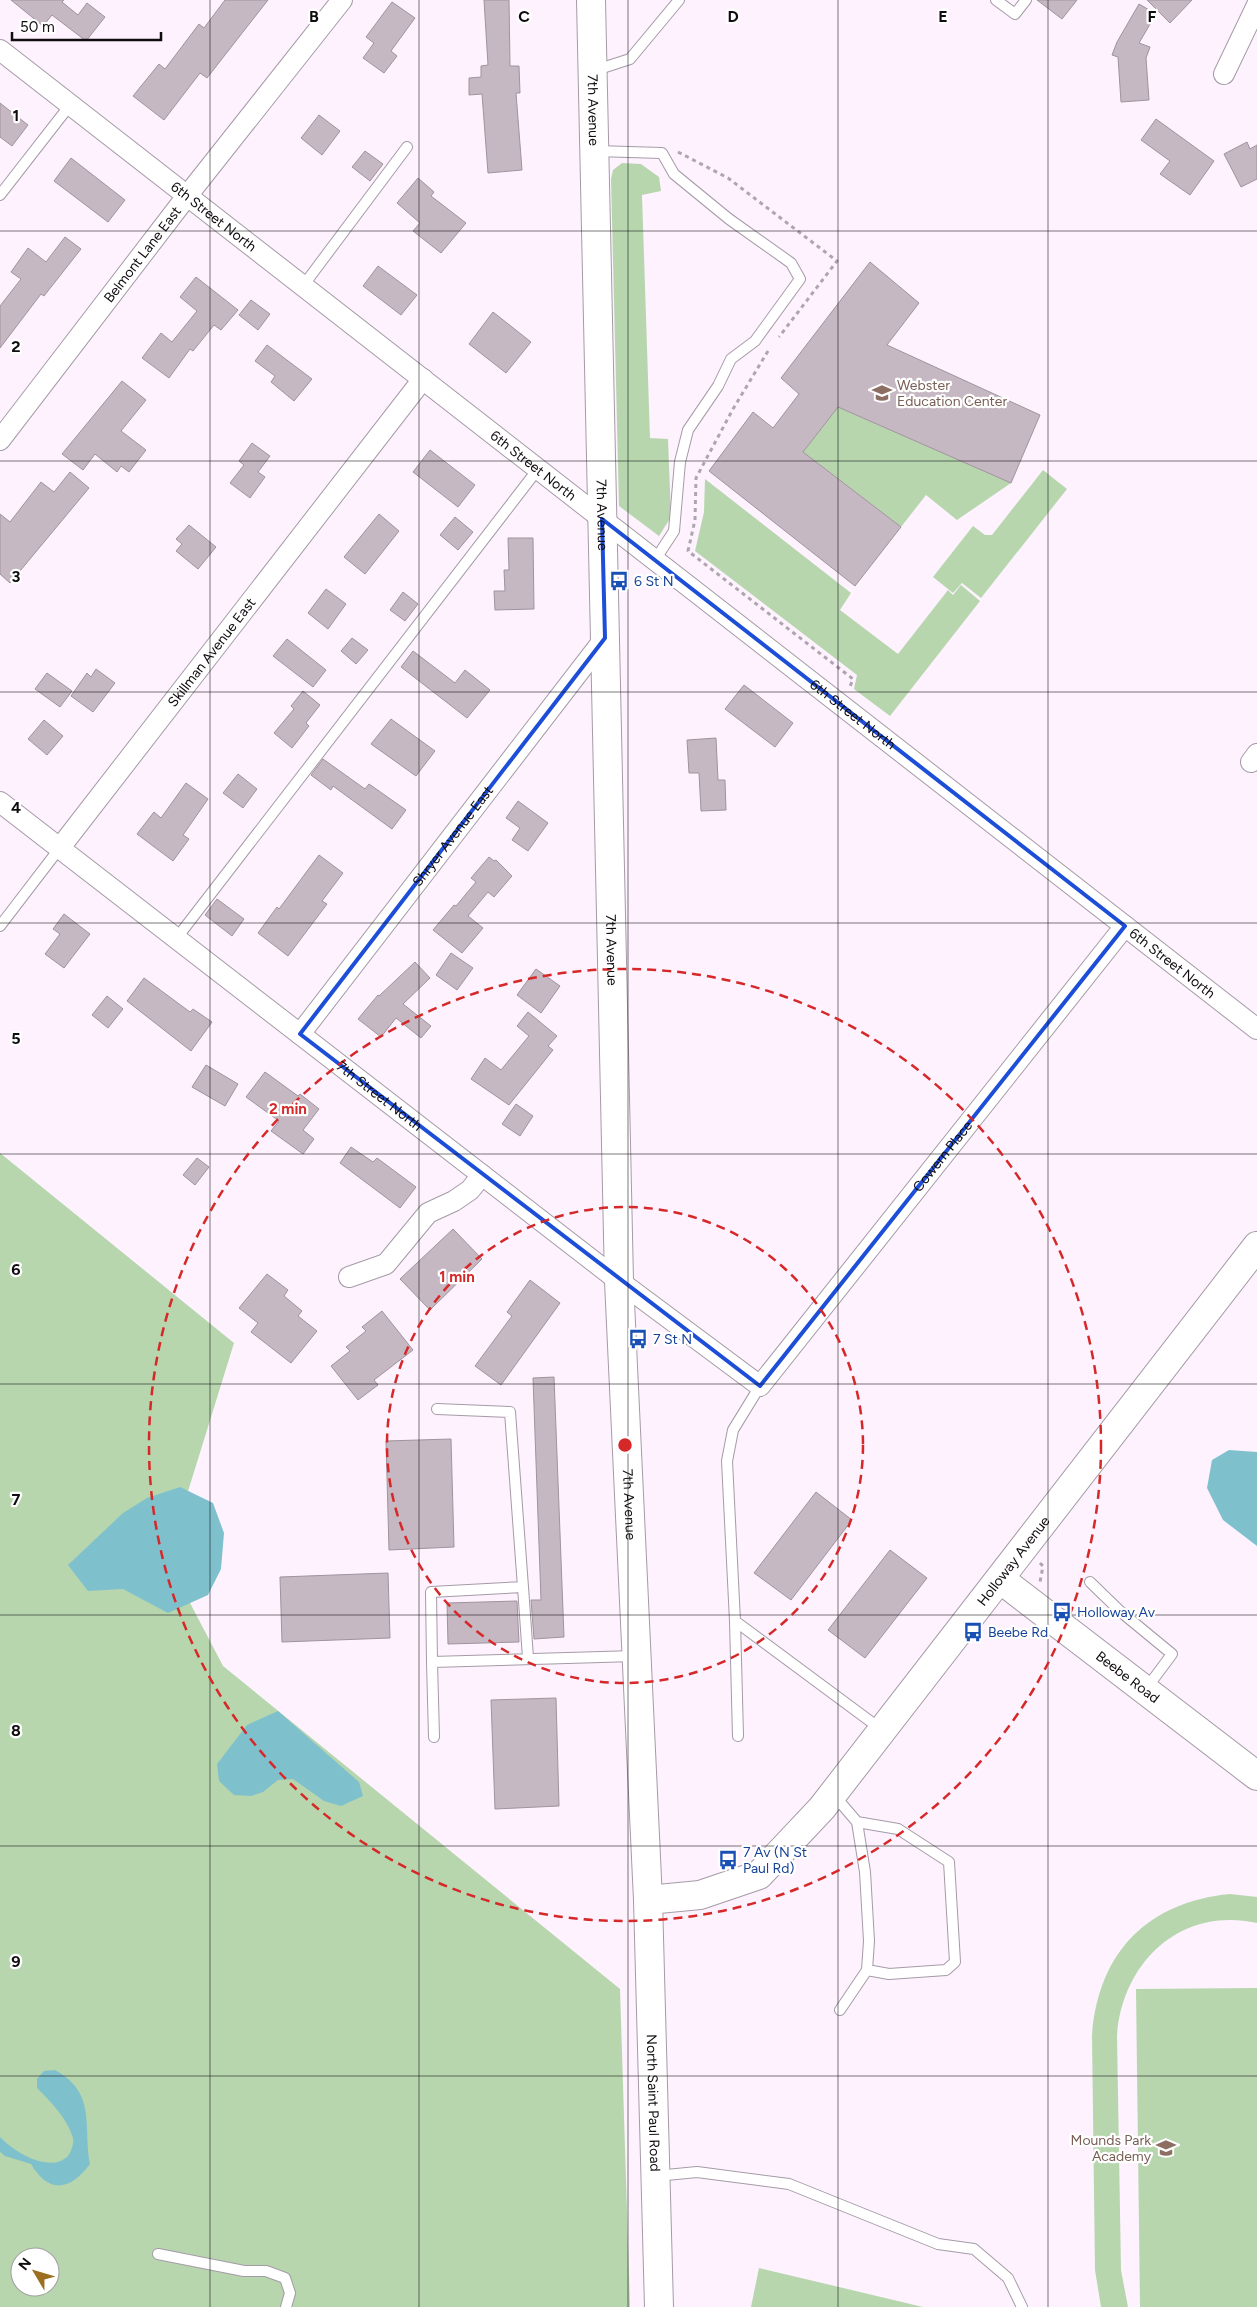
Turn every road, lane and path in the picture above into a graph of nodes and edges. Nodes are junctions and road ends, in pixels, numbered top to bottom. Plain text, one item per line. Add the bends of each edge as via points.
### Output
1 (342, 0) edge
2 (591, 0) edge
3 (679, 0) edge
4 (996, 0) edge
5 (1026, 0) edge
6 (1257, 5) edge
7 (0, 50) edge
8 (592, 71) junction
9 (1224, 74) dead end
10 (70, 105) junction
11 (407, 147) dead end
12 (672, 148) dead end
13 (594, 151) junction
14 (0, 195) edge
15 (188, 196) junction
16 (303, 286) junction
17 (778, 338) dead end
18 (772, 346) dead end
19 (423, 379) junction
20 (0, 440) edge
21 (538, 468) junction
22 (602, 519) junction
23 (655, 560) junction
24 (605, 638) junction
25 (842, 705) junction
26 (0, 802) edge
27 (59, 849) junction
28 (0, 926) edge
29 (1125, 926) junction
30 (176, 939) junction
31 (1257, 1029) edge
32 (300, 1034) junction
33 (482, 1175) junction
34 (1257, 1246) edge
35 (349, 1277) dead end
36 (619, 1281) junction
37 (760, 1386) junction
38 (438, 1408) dead end
39 (1000, 1579) junction
40 (1090, 1582) dead end
41 (523, 1587) junction
42 (735, 1621) junction
43 (636, 1656) junction
44 (528, 1658) junction
45 (432, 1662) junction
46 (1146, 1690) junction
47 (883, 1730) junction
48 (738, 1736) dead end
49 (434, 1737) dead end
50 (1257, 1776) edge
51 (834, 1794) junction
52 (857, 1822) junction
53 (648, 1900) junction
54 (867, 1970) junction
55 (840, 2010) dead end
56 (655, 2176) junction
57 (158, 2254) dead end
58 (286, 2307) edge
59 (659, 2307) edge
60 (1022, 2307) edge

1 - 15 street, Belmont Lane East
2 - 8 street, 7th Avenue
3 - 8 lane via 630,58
4 - 5 lane via 1015,14
6 - 9 street
7 - 10 street, 6th Street North
8 - 13 street, 7th Avenue
10 - 14 lane
10 - 15 street, 6th Street North
11 - 16 lane
12 - 17 path via 728,178 837,262
13 - 22 street, 7th Avenue
13 - 23 lane via 662,153 674,174 729,219 791,263 800,279 755,341 731,359 718,386 688,430 680,462 674,531
15 - 16 street, 6th Street North
15 - 20 street, Belmont Lane East
16 - 19 street, 6th Street North
18 - 25 path via 760,361 696,478 695,520 688,551 853,679
19 - 21 street, 6th Street North
19 - 27 street, Skillman Avenue East
21 - 22 street, 6th Street North
21 - 30 lane
22 - 23 street, 6th Street North
22 - 24 street, 7th Avenue
23 - 25 street, 6th Street North
24 - 32 street, Shryer Avenue East
24 - 36 street, 7th Avenue
25 - 29 street, 6th Street North
26 - 27 street, 7th Street North
27 - 28 lane, Skillman Avenue East
27 - 30 street, 7th Street North
29 - 31 street, 6th Street North
29 - 37 street, Cowern Place
30 - 32 street, 7th Street North
32 - 33 street, 7th Street North
33 - 35 street via 470,1190 428,1213 386,1264
33 - 36 street, 7th Street North
34 - 39 street, Holloway Avenue
36 - 37 street, 7th Street North
36 - 43 street, 7th Avenue
37 - 42 lane via 733,1430 727,1461
38 - 41 lane via 510,1412
39 - 46 street, Beebe Road
39 - 47 street, Holloway Avenue
40 - 46 lane via 1172,1654
41 - 44 lane
41 - 45 lane via 431,1592
42 - 47 lane
42 - 48 lane
43 - 44 lane
43 - 53 street, 7th Avenue
44 - 45 lane
45 - 49 lane
46 - 50 street, Beebe Road
47 - 51 street, Holloway Avenue
51 - 52 lane
51 - 53 street, Holloway Avenue via 758,1875 700,1894
52 - 54 lane via 865,1872 869,1941
52 - 54 lane via 898,1829 949,1862 955,1962 946,1970 889,1974
53 - 56 street, North Saint Paul Road
54 - 55 lane
56 - 59 street, North Saint Paul Road
56 - 60 lane via 697,2172 789,2184 938,2244 974,2249 1008,2278
57 - 58 lane via 244,2272 266,2271 285,2278 290,2293

